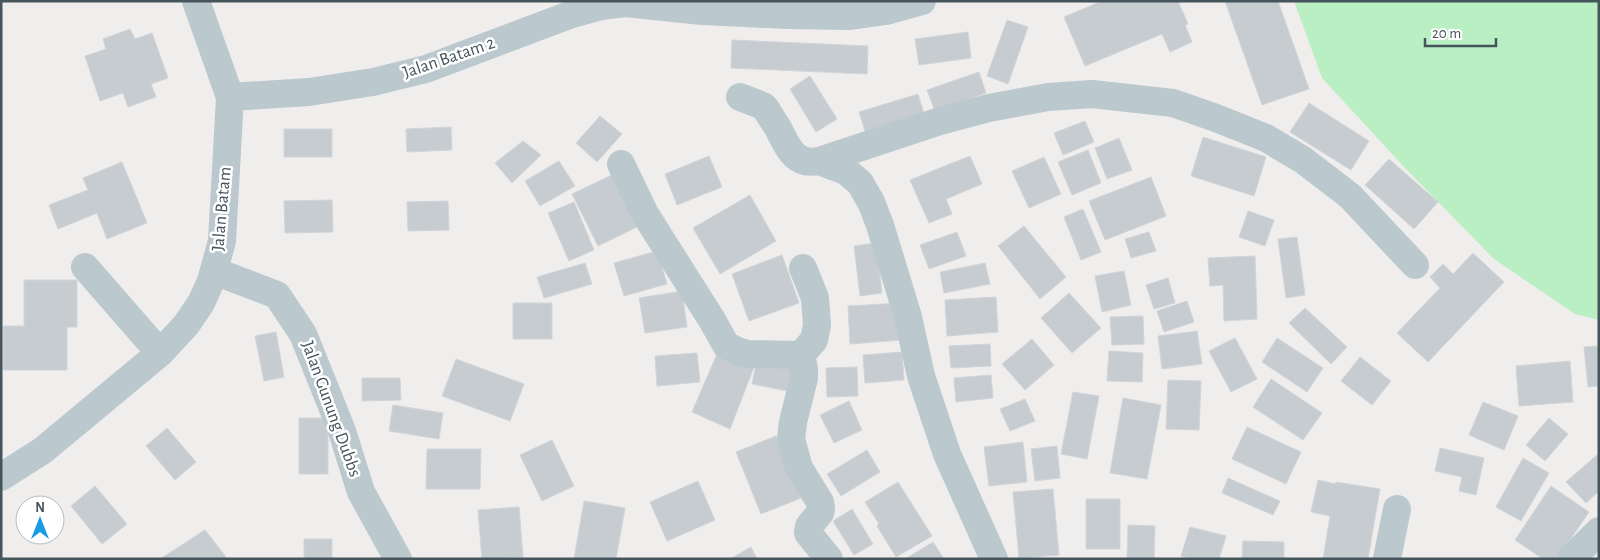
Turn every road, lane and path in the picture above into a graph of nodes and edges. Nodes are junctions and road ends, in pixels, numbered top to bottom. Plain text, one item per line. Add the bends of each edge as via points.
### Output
1 (196, 1) edge
2 (922, 1) edge
3 (625, 2) edge
4 (230, 97) junction
5 (740, 97) dead end
6 (819, 161) junction
7 (621, 164) dead end
8 (1415, 265) dead end
9 (85, 267) dead end
10 (803, 268) dead end
11 (214, 270) junction
12 (160, 353) junction
13 (801, 355) junction
14 (1, 477) edge
15 (1397, 509) dead end
16 (1599, 531) edge
17 (398, 559) edge
18 (829, 559) edge
19 (994, 559) edge
20 (1387, 559) edge
21 (1570, 559) edge

1 - 4 street, Jalan Batam
2 - 3 street, Jalan Batam 2 via 850,16 711,12
3 - 4 street, Jalan Batam 2 via 572,14 426,69 373,82 309,92
4 - 11 street, Jalan Batam via 222,241
5 - 6 street via 766,109 796,156 804,162
6 - 8 street via 988,108 1048,97 1092,94 1173,103 1266,138 1303,160 1350,196
6 - 19 street via 846,171 860,183 871,202 947,454
7 - 13 street via 645,214 726,345 747,354
9 - 12 street
10 - 13 street via 815,298 817,325 814,340
11 - 12 street, Jalan Batam via 201,303
11 - 17 street, Jalan Gunung Dubbs via 277,295 303,334 342,431 361,492
12 - 14 street, Jalan Batam via 42,451
13 - 18 street via 804,378 791,439 799,468 821,506 808,533
15 - 20 street
16 - 21 street

